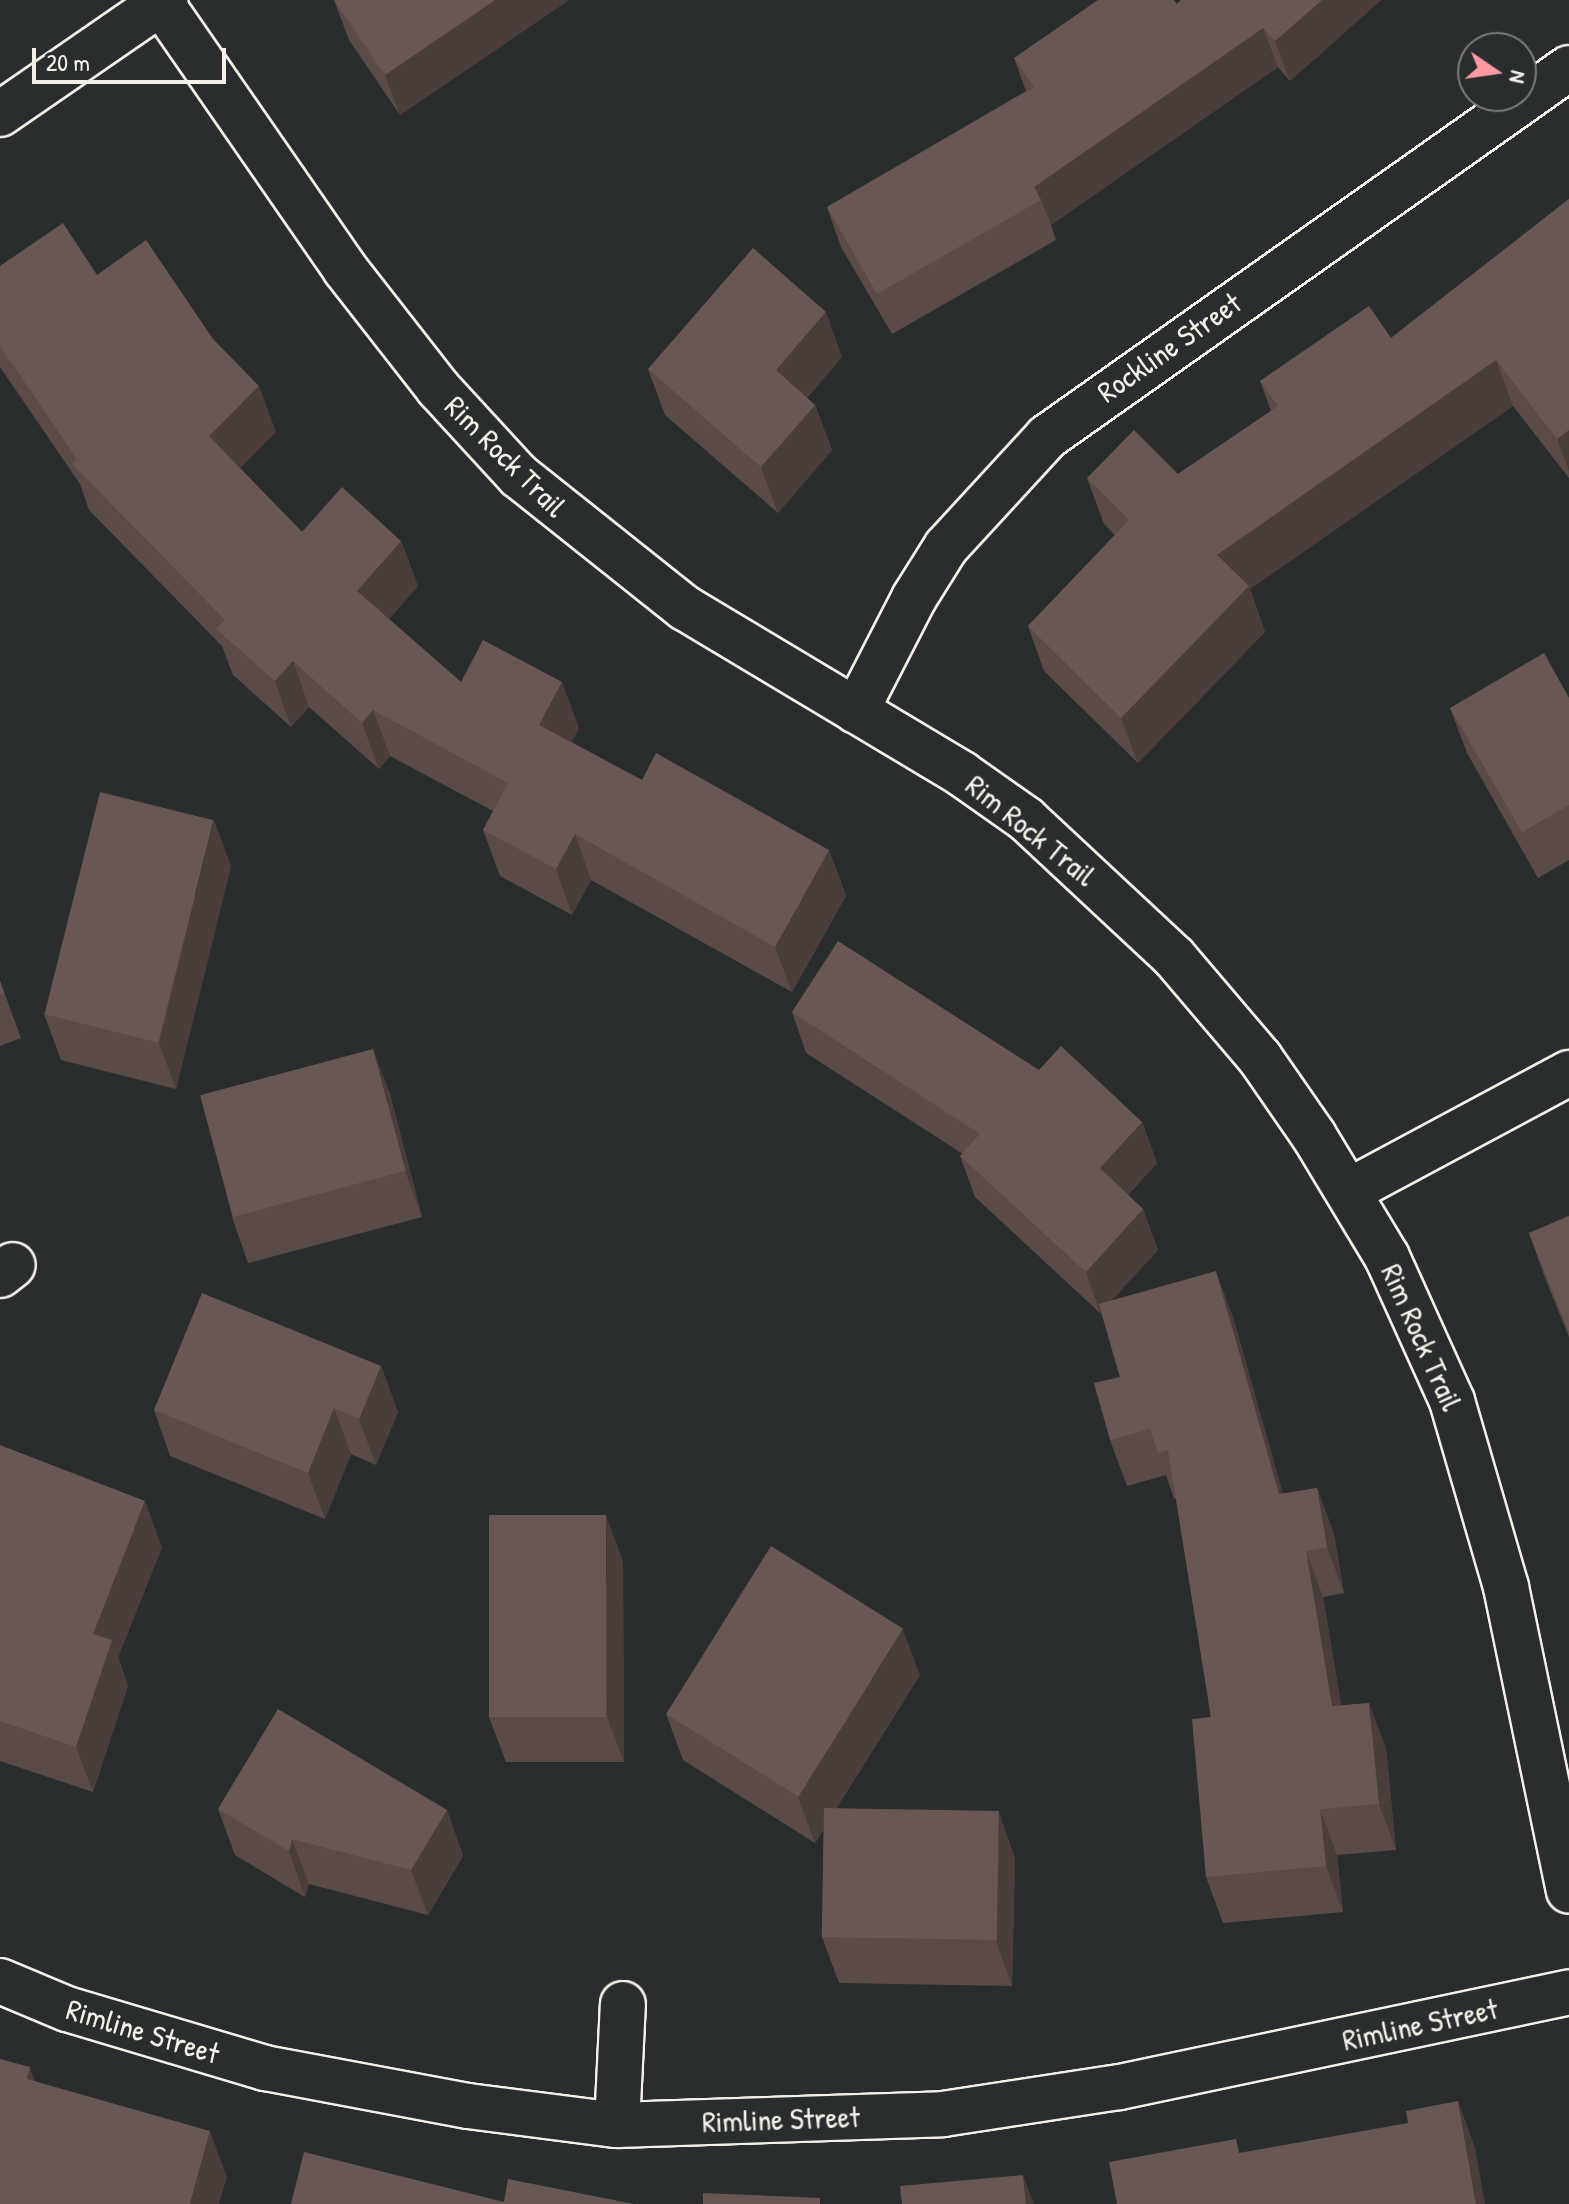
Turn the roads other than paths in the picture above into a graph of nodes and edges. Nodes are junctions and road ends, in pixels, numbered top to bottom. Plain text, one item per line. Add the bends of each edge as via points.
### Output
1 (161, 1) edge
2 (1569, 68) edge
3 (0, 114) edge
4 (856, 711) junction
5 (1569, 1073) edge
6 (1349, 1191) junction
7 (1569, 1891) edge
8 (0, 1981) edge
9 (1569, 1992) edge
10 (623, 2004) dead end
11 (617, 2125) junction

1 - 3 street
1 - 4 street, Rim Rock Trail via 355,281 438,388 519,476 654,586
2 - 4 street, Rockline Street via 1047,437 946,547
4 - 6 street, Rim Rock Trail via 996,797 1122,905 1260,1058
5 - 6 street
6 - 7 street, Rim Rock Trail via 1434,1354 1468,1447 1506,1587
8 - 11 street, Rimline Street via 67,2009 265,2068 468,2106
9 - 11 street, Rimline Street via 1120,2087 943,2114
10 - 11 street

